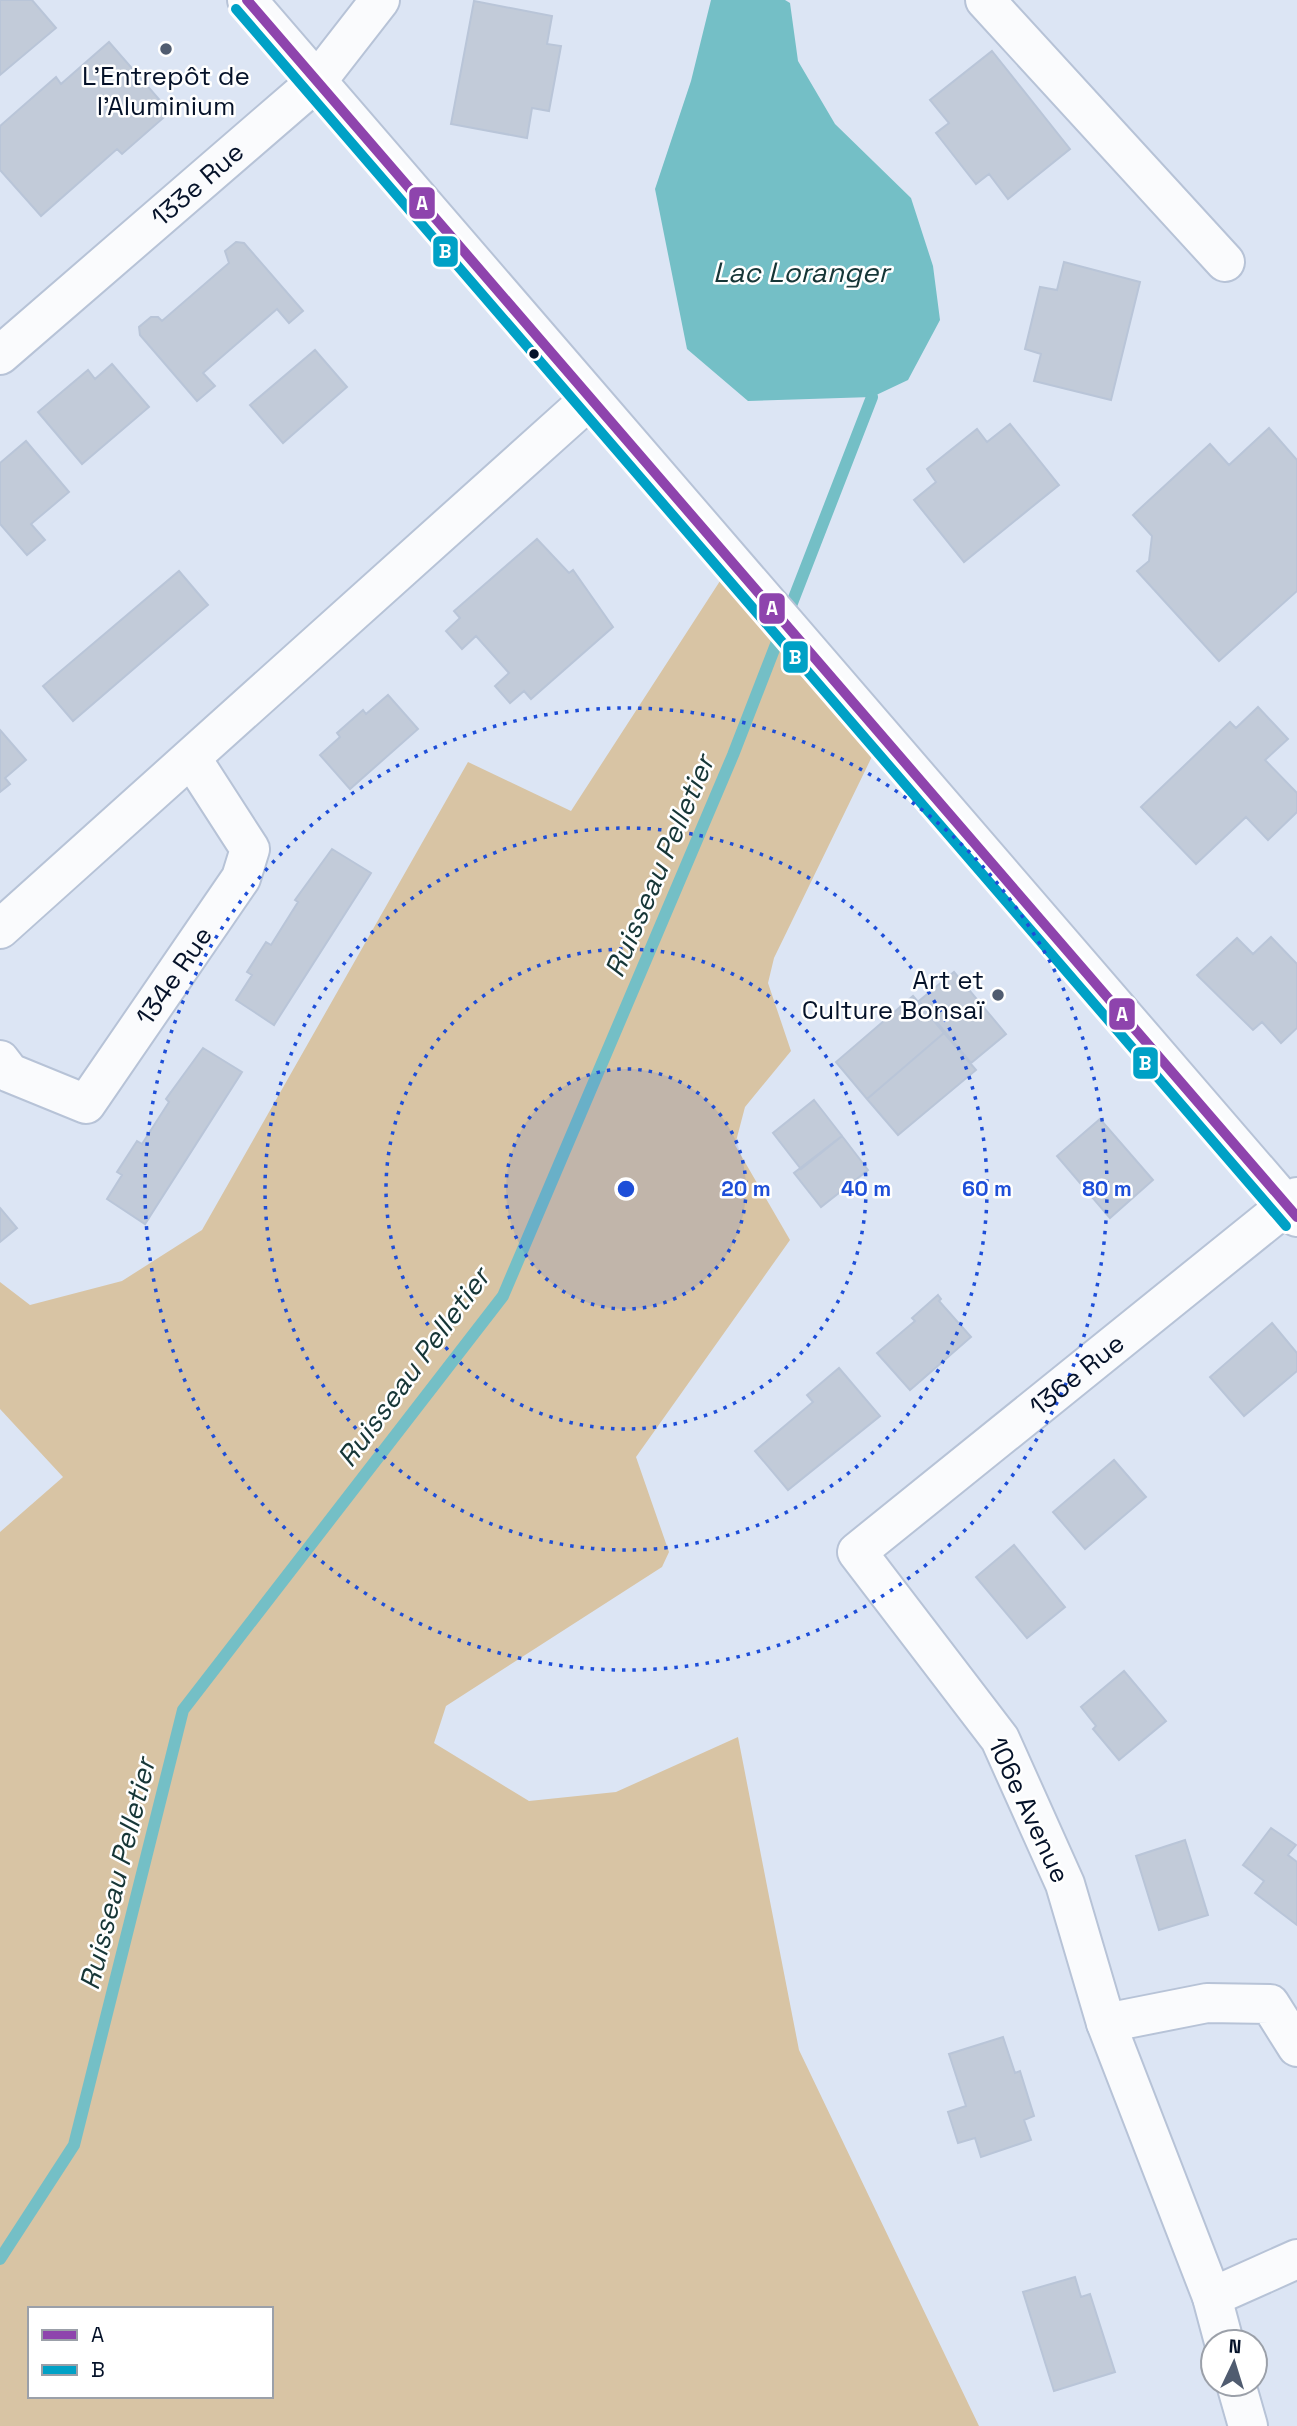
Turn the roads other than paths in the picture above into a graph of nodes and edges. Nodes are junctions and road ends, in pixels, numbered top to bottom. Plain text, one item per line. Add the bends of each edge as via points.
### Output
1 (247, 0) edge
2 (380, 0) edge
3 (985, 0) edge
4 (317, 81) junction
5 (1225, 262) dead end
6 (0, 355) edge
7 (589, 400) junction
8 (192, 759) junction
9 (0, 929) edge
10 (0, 1059) edge
11 (1293, 1207) edge
12 (858, 1552) joint
13 (1106, 2023) junction
14 (1297, 2047) edge
15 (1297, 2259) edge
16 (1212, 2297) junction
17 (1220, 2328) edge
18 (1240, 2398) edge
19 (1248, 2426) edge

1 - 4 street
2 - 4 street, 133e Rue
3 - 5 street
4 - 6 street, 133e Rue
4 - 7 street
7 - 8 street
7 - 11 street
8 - 9 street
8 - 10 street, 134e Rue via 250,849 241,878 86,1104 10,1073
11 - 12 street, 136e Rue
12 - 13 street, 106e Avenue via 1000,1739 1065,1884
13 - 14 street via 1207,2003 1270,2004
13 - 16 street, 106e Avenue
15 - 16 street
16 - 17 street, 106e Avenue
18 - 19 street

